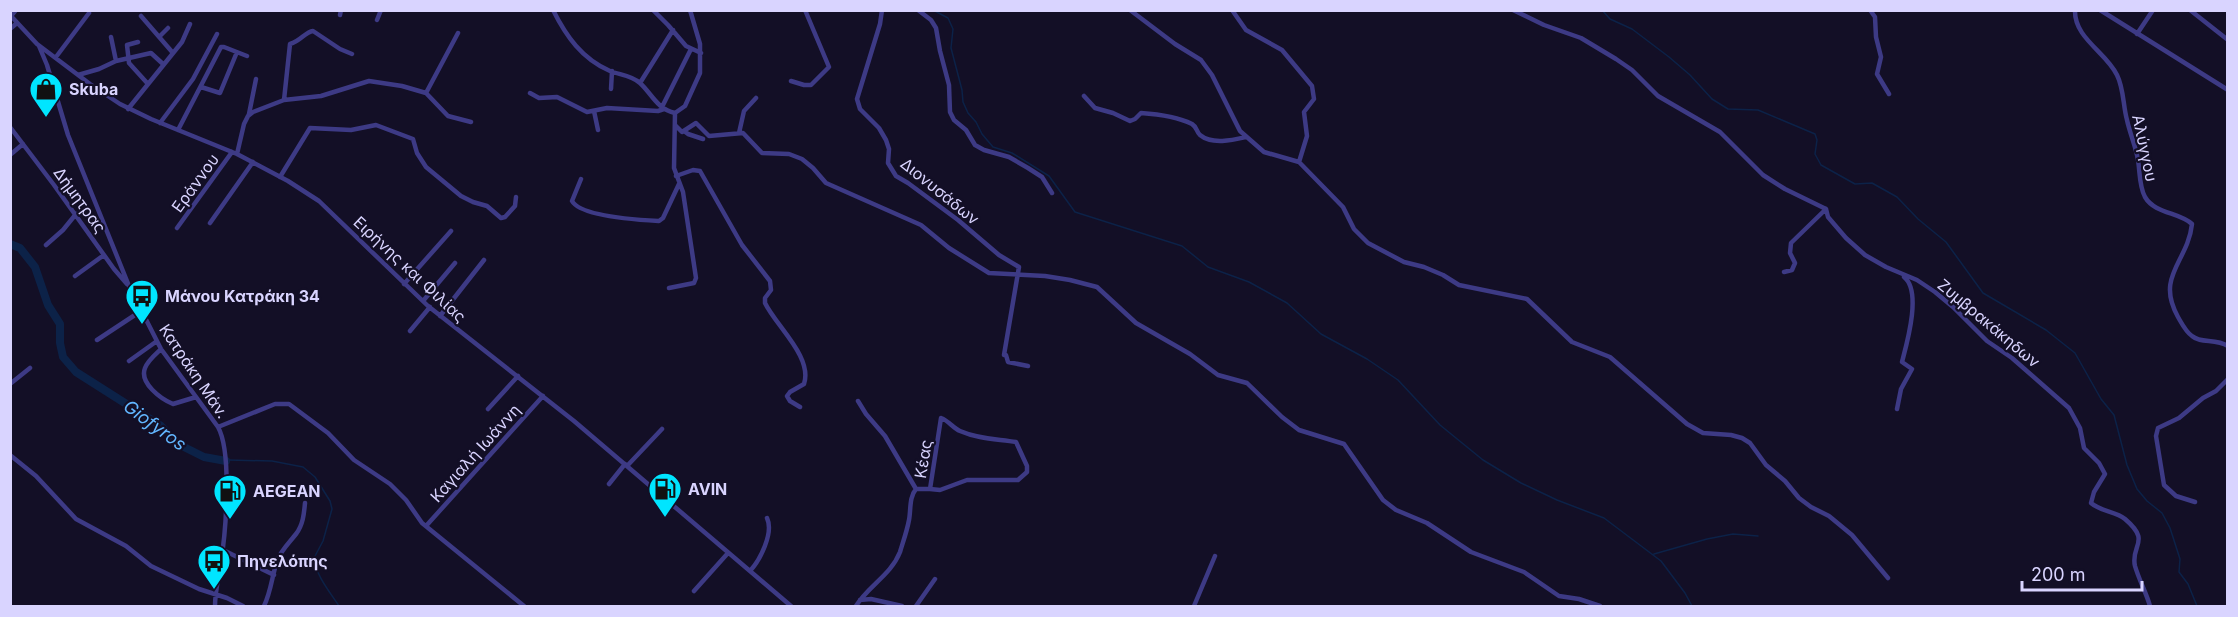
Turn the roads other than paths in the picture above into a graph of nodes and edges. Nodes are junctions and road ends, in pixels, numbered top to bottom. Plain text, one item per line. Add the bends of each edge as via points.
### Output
1 (16, 10) edge
2 (381, 10) edge
3 (553, 10) edge
4 (653, 10) edge
5 (690, 10) edge
6 (805, 10) edge
7 (882, 10) edge
8 (918, 10) edge
9 (1130, 10) edge
10 (1232, 10) edge
11 (1513, 10) edge
12 (1870, 10) edge
13 (2075, 10) edge
14 (2100, 10) edge
15 (2153, 10) edge
16 (2190, 10) edge
17 (89, 13) dead end
18 (10, 16) edge
19 (141, 16) dead end
20 (377, 20) dead end
21 (17, 23) junction
22 (190, 24) dead end
23 (168, 28) dead end
24 (10, 29) edge
25 (673, 30) junction
26 (458, 33) dead end
27 (217, 34) dead end
28 (2136, 34) junction
29 (159, 37) junction
30 (111, 38) dead end
31 (2228, 40) edge
32 (138, 42) dead end
33 (38, 44) junction
34 (691, 49) junction
35 (237, 52) junction
36 (173, 53) junction
37 (701, 53) junction
38 (352, 54) dead end
39 (247, 56) dead end
40 (56, 57) junction
41 (127, 58) junction
42 (116, 61) junction
43 (163, 64) junction
44 (612, 71) junction
45 (78, 75) junction
46 (256, 79) dead end
47 (791, 81) dead end
48 (640, 83) junction
49 (148, 84) junction
50 (201, 87) junction
51 (611, 88) dead end
52 (2228, 90) edge
53 (426, 93) junction
54 (530, 93) dead end
55 (1889, 94) dead end
56 (1084, 96) dead end
57 (756, 98) dead end
58 (284, 100) junction
59 (663, 108) junction
60 (128, 109) junction
61 (594, 111) junction
62 (675, 113) junction
63 (249, 115) junction
64 (471, 122) dead end
65 (160, 123) junction
66 (675, 125) junction
67 (10, 127) edge
68 (178, 130) junction
69 (598, 130) dead end
70 (684, 131) junction
71 (739, 133) junction
72 (1246, 137) junction
73 (704, 139) dead end
74 (24, 144) junction
75 (235, 153) junction
76 (10, 155) edge
77 (253, 162) junction
78 (1299, 162) junction
79 (676, 176) junction
80 (280, 177) junction
81 (581, 179) dead end
82 (679, 184) junction
83 (1052, 193) dead end
84 (516, 197) dead end
85 (1826, 209) junction
86 (76, 214) junction
87 (210, 223) dead end
88 (177, 228) dead end
89 (451, 231) dead end
90 (46, 245) dead end
91 (104, 255) junction
92 (484, 260) dead end
93 (455, 263) dead end
94 (1784, 272) dead end
95 (1900, 274) junction
96 (1020, 275) junction
97 (75, 276) dead end
98 (404, 284) junction
99 (129, 286) junction
100 (669, 288) dead end
101 (423, 301) junction
102 (430, 307) junction
103 (141, 311) junction
104 (440, 316) junction
105 (410, 331) dead end
106 (97, 340) dead end
107 (157, 341) junction
108 (2228, 346) edge
109 (161, 349) junction
110 (129, 361) dead end
111 (1028, 366) dead end
112 (30, 368) dead end
113 (518, 376) junction
114 (2228, 379) edge
115 (10, 384) edge
116 (543, 396) junction
117 (196, 397) junction
118 (858, 401) dead end
119 (800, 407) dead end
120 (488, 409) dead end
121 (1897, 410) dead end
122 (218, 427) junction
123 (662, 429) dead end
124 (10, 455) edge
125 (626, 465) junction
126 (609, 484) dead end
127 (916, 489) junction
128 (930, 489) junction
129 (2194, 502) dead end
130 (305, 503) dead end
131 (767, 518) dead end
132 (426, 526) junction
133 (223, 550) junction
134 (728, 553) junction
135 (1215, 556) dead end
136 (750, 571) junction
137 (274, 575) junction
138 (1888, 578) dead end
139 (935, 579) dead end
140 (694, 591) dead end
141 (215, 594) junction
142 (860, 600) junction
143 (215, 606) edge
144 (243, 606) edge
145 (264, 606) edge
146 (524, 606) edge
147 (791, 606) edge
148 (856, 606) edge
149 (902, 606) edge
150 (916, 606) edge
151 (1194, 606) edge
152 (1600, 606) edge
153 (2150, 606) edge

1 - 18 street
2 - 20 street
3 - 44 street via 572,43
4 - 25 street
5 - 37 street
6 - 47 street via 829,67 811,85
7 - 96 street, Διονυσάδων via 857,99 860,110 886,140 890,170 1020,267
8 - 83 street via 936,28 954,120 975,145 1028,168 1042,177
9 - 72 street via 1204,63 1235,125
10 - 78 street via 1246,30 1282,50 1314,89 1314,99 1304,112 1307,136
11 - 85 street via 1581,38 1616,59 1658,96 1720,132 1763,175
12 - 55 street via 1875,16 1881,57 1877,74
13 - 108 street, Αλύγγου via 2083,34 2119,80 2145,196 2154,206 2192,224 2169,286 2174,308 2192,336
14 - 28 street
15 - 28 street
16 - 31 street
17 - 40 street
18 - 21 street
19 - 29 street
21 - 24 street
21 - 33 street
22 - 36 street
23 - 29 street
25 - 34 street
25 - 48 street
26 - 53 street
27 - 65 street via 193,80
28 - 52 street
29 - 36 street
30 - 42 street
32 - 41 street via 127,45
33 - 40 street, Ειρήνης και Φιλίας
33 - 99 street, Κατράκη Μάν. via 68,135
34 - 37 street
34 - 59 street
35 - 39 street
35 - 50 street via 220,47
35 - 50 street via 220,93
36 - 43 street
37 - 62 street via 697,82 684,108
38 - 58 street via 314,31 290,44
40 - 45 street, Ειρήνης και Φιλίας
41 - 42 street
41 - 43 street via 151,53
41 - 49 street
42 - 45 street
43 - 49 street
44 - 48 street
44 - 51 street
45 - 60 street, Ειρήνης και Φιλίας
46 - 63 street
48 - 59 street
49 - 60 street
50 - 68 street
53 - 58 street via 369,81 321,96
53 - 64 street via 449,117
54 - 61 street via 538,98 557,97 586,112
56 - 72 street via 1095,108 1130,121 1141,113 1173,117 1195,126 1200,135 1211,139
57 - 71 street via 744,111
58 - 63 street
59 - 61 street
59 - 62 street
60 - 65 street, Ειρήνης και Φιλίας
61 - 69 street
62 - 66 street
63 - 75 street
65 - 68 street, Ειρήνης και Φιλίας
66 - 70 street
66 - 79 street
67 - 74 street, Δήμητρας
68 - 75 street, Ειρήνης και Φιλίας
70 - 71 street via 696,123 709,136
70 - 73 street
71 - 96 street via 762,153 796,156 833,187 921,225 989,273
72 - 78 street via 1264,152
74 - 76 street
74 - 86 street, Δήμητρας
75 - 77 street, Ειρήνης και Φιλίας
75 - 88 street, Εράννου
77 - 80 street, Ειρήνης και Φιλίας
77 - 87 street
78 - 138 street via 1326,187 1343,207 1354,230 1368,243 1459,285 1527,299 1572,342 1610,357 1687,424 1703,433 1731,435 1750,443 1799,498 1846,529
79 - 82 street
79 - 119 street via 700,171 737,237 770,281 765,303 801,356 804,367 804,384 787,396
80 - 84 street via 310,128 351,130 376,125 413,139 426,167 454,192 487,206 501,218 514,207
80 - 98 street, Ειρήνης και Φιλίας via 328,209
81 - 82 street via 572,201 578,209 654,221 662,220
82 - 100 street via 696,281
85 - 94 street via 1791,243 1795,263 1792,270
85 - 95 street, Ζυμβρακάκηδων via 1828,217 1865,255
86 - 90 street
86 - 91 street, Δήμητρας
89 - 98 street
91 - 97 street
91 - 99 street, Δήμητρας
92 - 104 street
93 - 101 street
95 - 121 street via 1912,289 1910,326 1902,362 1912,369 1901,388
95 - 153 street, Ζυμβρακάκηδων via 1917,280 1941,297 1987,341 2069,408 2084,448 2105,474 2091,503 2122,517 2135,529 2140,542 2134,560
96 - 111 street via 1004,356 1008,362
96 - 152 street via 1097,287 1136,323 1218,375 1247,383 1299,430 1344,444 1383,500 1396,510 1427,523 1471,552 1524,572 1559,596
98 - 101 street, Ειρήνης και Φιλίας
99 - 103 street, Κατράκη Μάν.
101 - 102 street, Ειρήνης και Φιλίας
102 - 104 street, Ειρήνης και Φιλίας
102 - 105 street
103 - 106 street
103 - 107 street, Κατράκη Μάν.
104 - 113 street, Ειρήνης και Φιλίας
107 - 109 street, Κατράκη Μάν.
107 - 110 street
109 - 117 street, Κατράκη Μάν.
109 - 117 street via 146,365 143,373 147,383 173,404
112 - 115 street
113 - 116 street, Ειρήνης και Φιλίας
113 - 120 street
114 - 129 street via 2179,418 2158,428 2164,485 2176,496
116 - 125 street, Ειρήνης και Φιλίας
116 - 132 street, Καγιαλή Ιωάννη
117 - 122 street, Κατράκη Μάν.
118 - 127 street via 885,436
122 - 132 street via 271,405 289,404 332,437 354,460 394,488
122 - 133 street, Κατράκη Μάν. via 225,448
123 - 125 street
124 - 141 street via 36,476 76,519 126,546 151,566
125 - 126 street
125 - 134 street, Ειρήνης και Φιλίας
127 - 128 street, Κέας
127 - 142 street via 899,554 885,576
128 - 128 street, Κέας via 939,490 967,480 1018,480 1027,472 1027,466 1016,442 962,432 941,418
130 - 137 street via 303,520 284,547
131 - 136 street via 770,523 765,548
132 - 146 street
133 - 137 street
133 - 141 street, Κατράκη Μάν.
134 - 136 street, Ειρήνης και Φιλίας
134 - 140 street
135 - 151 street
136 - 147 street, Ειρήνης και Φιλίας
137 - 145 street
139 - 150 street
141 - 143 street, Κατράκη Μάν.
141 - 144 street
142 - 148 street
142 - 149 street

